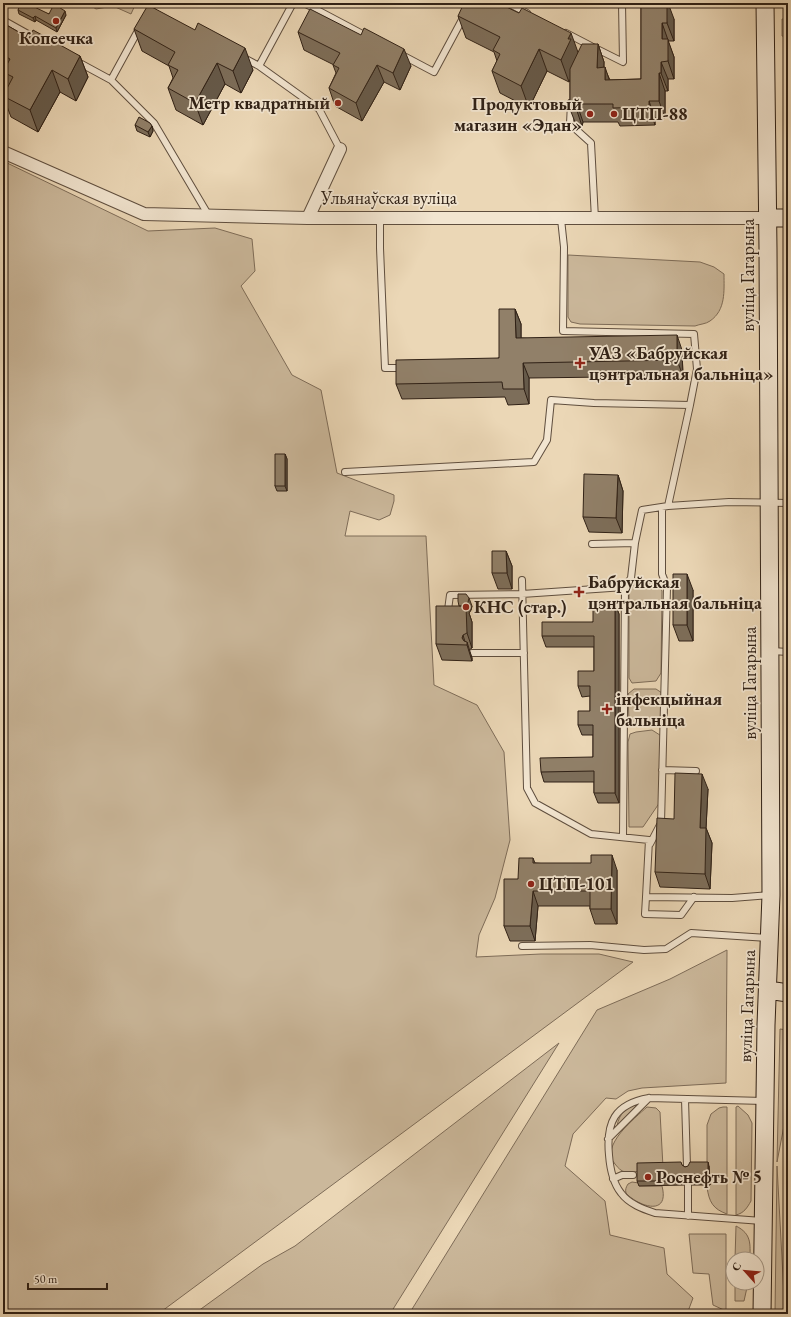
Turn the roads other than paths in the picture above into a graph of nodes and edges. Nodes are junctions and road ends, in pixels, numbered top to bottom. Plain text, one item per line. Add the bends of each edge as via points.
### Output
1 (154, 3) edge
2 (293, 3) edge
3 (304, 3) edge
4 (471, 3) edge
5 (508, 3) edge
6 (622, 3) edge
7 (765, 3) edge
8 (150, 9) junction
9 (157, 13) edge
10 (147, 16) edge
11 (535, 18) edge
12 (3, 20) edge
13 (143, 22) edge
14 (563, 32) edge
15 (372, 39) edge
16 (44, 43) edge
17 (591, 46) junction
18 (393, 50) edge
19 (588, 53) edge
20 (239, 55) edge
21 (71, 58) edge
22 (260, 66) junction
23 (112, 80) junction
24 (571, 93) edge
25 (340, 149) joint
26 (3, 152) edge
27 (209, 216) junction
28 (308, 218) junction
29 (380, 218) junction
30 (768, 218) junction
31 (788, 218) edge
32 (561, 219) junction
33 (595, 219) junction
34 (409, 368) edge
35 (690, 406) junction
36 (345, 472) dead end
37 (769, 503) junction
38 (788, 503) edge
39 (665, 506) junction
40 (635, 543) junction
41 (592, 544) dead end
42 (522, 580) dead end
43 (625, 587) junction
44 (522, 594) junction
45 (448, 610) edge
46 (770, 651) junction
47 (788, 652) edge
48 (472, 653) dead end
49 (524, 653) junction
50 (662, 770) junction
51 (696, 771) dead end
52 (623, 837) junction
53 (649, 846) junction
54 (771, 895) junction
55 (646, 897) junction
56 (694, 897) junction
57 (769, 938) junction
58 (522, 946) dead end
59 (768, 990) junction
60 (788, 993) edge
61 (649, 1098) junction
62 (685, 1099) junction
63 (765, 1101) junction
64 (608, 1140) junction
65 (687, 1167) edge
66 (633, 1175) dead end
67 (613, 1180) junction
68 (688, 1185) dead end
69 (688, 1216) junction
70 (764, 1221) junction
71 (762, 1314) edge

1 - 8 lane
2 - 22 lane
3 - 15 lane
4 - 18 lane via 434,72
5 - 11 lane
6 - 17 lane via 623,62
7 - 30 main road, вуліца Гагарына
8 - 9 lane
8 - 10 lane
12 - 16 lane
13 - 23 lane
14 - 17 lane
17 - 19 lane
20 - 22 lane
21 - 23 lane
22 - 25 lane via 319,108
23 - 27 lane via 154,123
24 - 33 lane via 570,124 591,143
25 - 28 street
26 - 27 street, Ульянаўская вуліца via 144,214
27 - 28 street, Ульянаўская вуліца
28 - 29 street, Ульянаўская вуліца
29 - 32 street, Ульянаўская вуліца
29 - 34 lane via 385,368
30 - 31 main road, Ульянаўская вуліца
30 - 33 street, Ульянаўская вуліца
30 - 37 main road, вуліца Гагарына
32 - 33 street, Ульянаўская вуліца
32 - 35 lane via 564,247 563,331 694,334 697,368
35 - 36 lane via 551,400 547,440 534,462
35 - 39 lane
37 - 38 lane
37 - 39 lane via 729,502
37 - 46 main road, вуліца Гагарына
39 - 40 lane via 642,510
39 - 50 lane via 662,574 667,587
40 - 41 lane
40 - 43 lane via 631,578
42 - 44 lane
43 - 44 lane
43 - 52 lane
44 - 45 lane via 450,595
44 - 49 lane
46 - 47 lane
46 - 54 main road, вуліца Гагарына
48 - 49 lane
49 - 52 lane via 527,788 535,803 591,834
50 - 51 lane
50 - 53 lane via 661,823
52 - 53 lane via 649,840
53 - 55 lane
54 - 56 lane
54 - 57 main road, вуліца Гагарына
55 - 56 lane
55 - 56 lane via 645,914 681,915
57 - 58 lane via 691,934 666,949 644,950 590,945
57 - 59 main road, вуліца Гагарына
59 - 60 main road
59 - 63 main road, вуліца Гагарына
61 - 62 lane
61 - 64 lane
61 - 64 lane via 635,1100 617,1114 611,1124
62 - 63 lane
62 - 65 lane
63 - 70 main road, вуліца Гагарына
64 - 67 lane
66 - 67 lane via 622,1175
67 - 69 lane via 621,1194 640,1208 655,1213
68 - 69 lane
69 - 70 lane
70 - 71 main road, вуліца Гагарына

